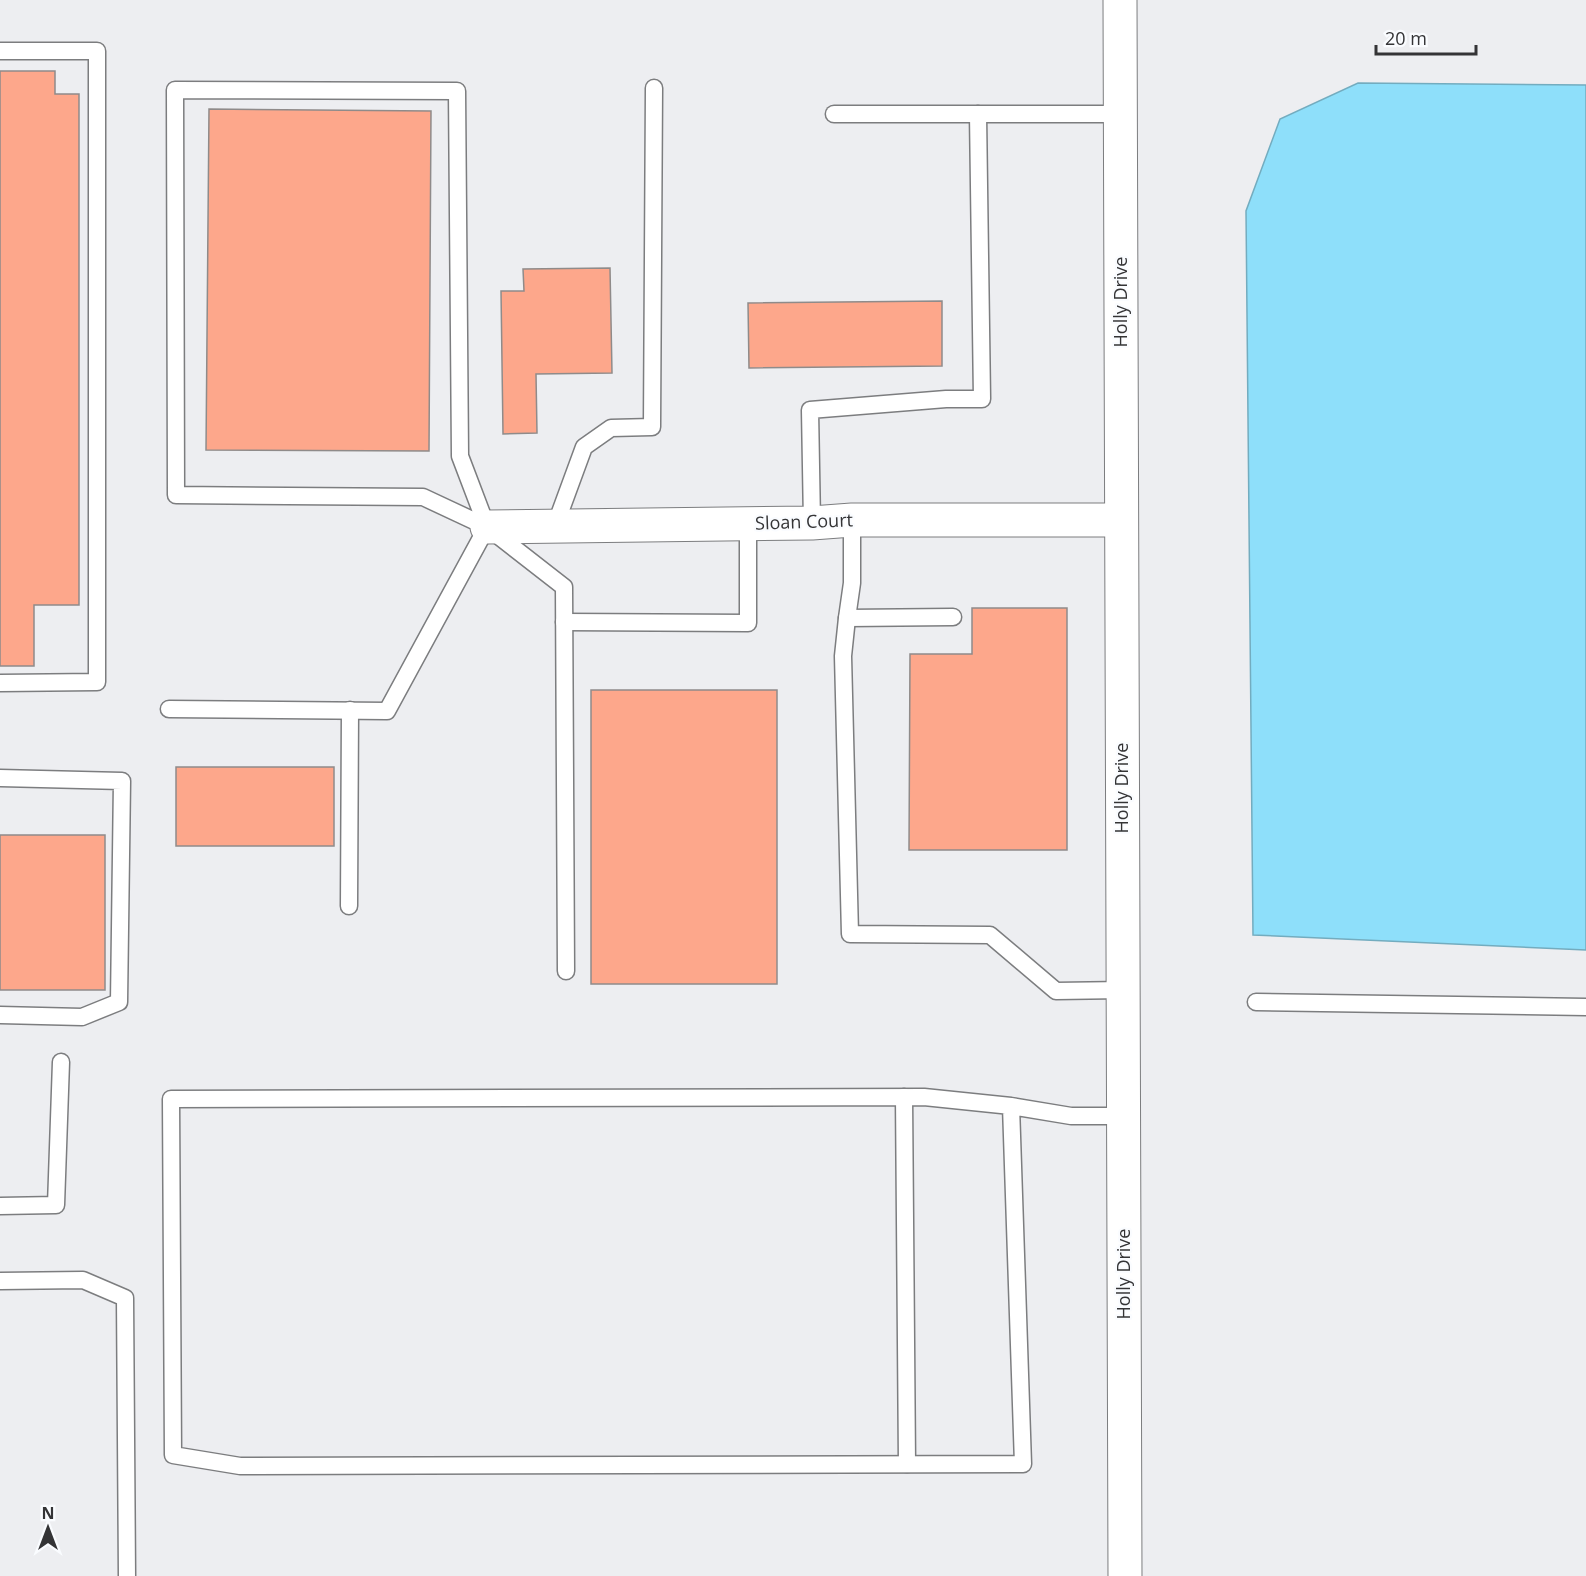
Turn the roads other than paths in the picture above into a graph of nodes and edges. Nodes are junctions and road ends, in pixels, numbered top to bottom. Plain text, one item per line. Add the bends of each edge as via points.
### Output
1 (1120, 0) edge
2 (0, 51) edge
3 (654, 88) dead end
4 (834, 114) dead end
5 (978, 114) junction
6 (1120, 114) junction
7 (852, 520) junction
8 (1121, 520) junction
9 (812, 523) junction
10 (748, 524) junction
11 (555, 526) junction
12 (487, 527) junction
13 (953, 617) dead end
14 (847, 618) junction
15 (564, 622) junction
16 (0, 682) edge
17 (169, 709) dead end
18 (350, 710) junction
19 (0, 778) edge
20 (349, 906) dead end
21 (566, 971) dead end
22 (1123, 990) junction
23 (1256, 1002) dead end
24 (1586, 1007) edge
25 (0, 1016) edge
26 (60, 1062) dead end
27 (904, 1097) junction
28 (1011, 1106) junction
29 (1124, 1116) junction
30 (0, 1206) edge
31 (0, 1281) edge
32 (907, 1464) junction
33 (127, 1576) edge
34 (1125, 1576) edge

1 - 6 street, Holly Drive
2 - 16 lane via 97,51 97,682
3 - 11 lane via 652,427 611,428 584,447
4 - 5 lane
5 - 6 lane
5 - 9 lane via 982,399 810,410
6 - 8 street, Holly Drive
7 - 8 street, Sloan Court
7 - 9 street, Sloan Court
7 - 14 lane via 852,583
8 - 22 street, Holly Drive
9 - 10 street, Sloan Court
10 - 11 street, Sloan Court
10 - 15 lane via 748,623
11 - 12 street, Sloan Court
12 - 12 lane via 460,456 457,91 175,90 176,495 423,496
12 - 15 lane via 564,587
12 - 18 lane via 387,711
13 - 14 lane
14 - 22 lane via 843,656 850,934 990,934 1056,991
15 - 21 lane
17 - 18 lane
18 - 20 lane
19 - 25 lane via 122,781 119,1002 82,1017
22 - 29 street, Holly Drive
23 - 24 lane
26 - 30 lane via 56,1205
27 - 28 lane
27 - 32 lane
27 - 32 lane via 171,1099 171,1111 174,1455 240,1466
28 - 29 lane via 1071,1116
28 - 32 lane via 1023,1464
29 - 34 street, Holly Drive
31 - 33 lane via 83,1280 125,1298

